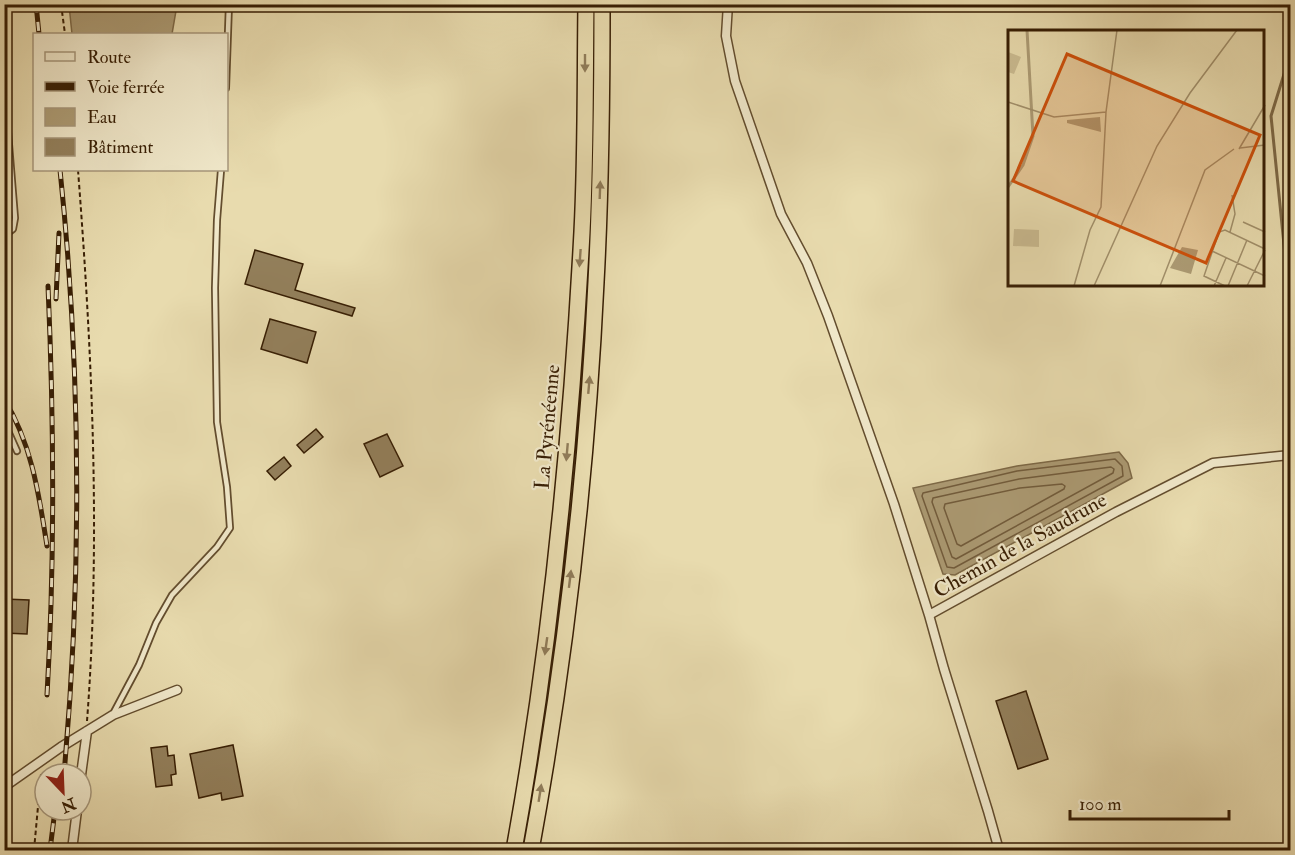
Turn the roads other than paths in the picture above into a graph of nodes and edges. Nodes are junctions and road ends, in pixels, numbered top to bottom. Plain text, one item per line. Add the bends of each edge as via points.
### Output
1 (229, 4) edge
2 (586, 4) edge
3 (602, 4) edge
4 (728, 4) edge
5 (228, 33) edge
6 (4, 83) edge
7 (221, 171) edge
8 (4, 236) edge
9 (4, 422) edge
10 (17, 452) dead end
11 (1290, 455) edge
12 (929, 615) junction
13 (177, 690) dead end
14 (113, 715) junction
15 (87, 731) junction
16 (83, 762) edge
17 (4, 787) edge
18 (76, 822) edge
19 (72, 850) edge
20 (514, 850) edge
21 (531, 850) edge
22 (999, 850) edge

1 - 5 lane
2 -> 20 highway, La Pyrénéenne via 582,231 566,465 547,634
21 -> 3 highway, La Pyrénéenne via 564,634 582,467 598,253
4 - 12 street via 727,49 745,111 782,214 828,316
6 - 8 lane via 15,218 13,229
7 - 14 lane via 215,288 217,411 230,528 172,595
9 - 10 lane
11 - 12 street, Chemin de la Saudrune via 1213,463
12 - 22 street, Chemin de la Saudrune
13 - 14 street
14 - 15 street
15 - 16 street
15 - 17 street
18 - 19 street

